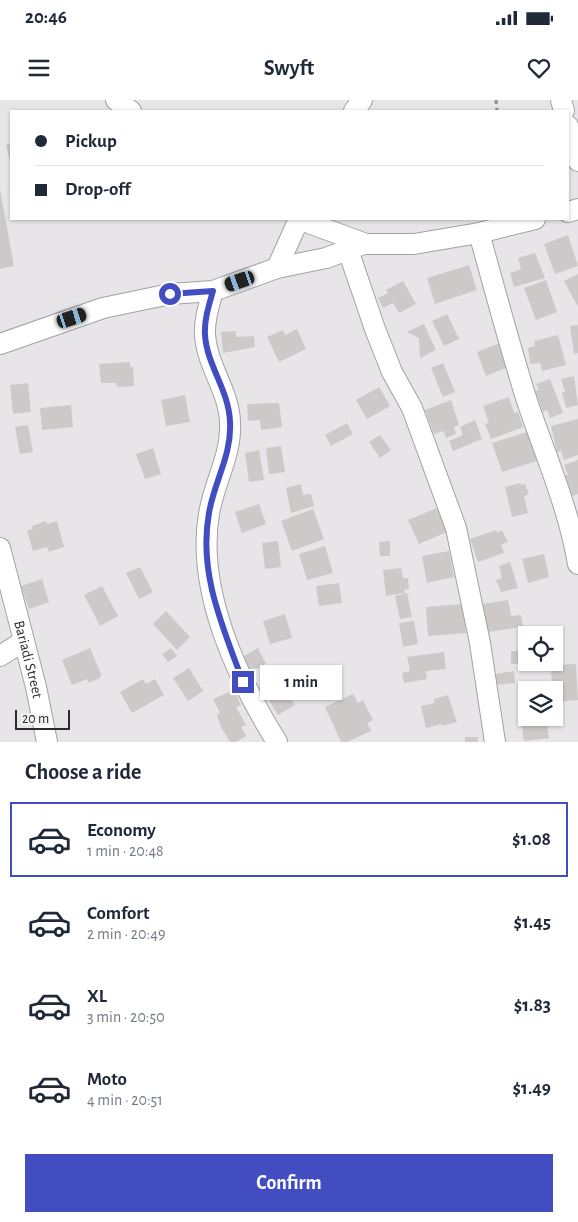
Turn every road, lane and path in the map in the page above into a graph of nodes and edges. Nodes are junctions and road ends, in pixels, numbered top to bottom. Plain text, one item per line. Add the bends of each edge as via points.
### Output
1 (116, 100) edge
2 (130, 110) edge
3 (569, 130) edge
4 (578, 161) edge
5 (298, 220) edge
6 (300, 220) edge
7 (531, 220) edge
8 (478, 232) junction
9 (357, 247) junction
10 (277, 268) junction
11 (213, 291) junction
12 (0, 344) edge
13 (0, 548) edge
14 (578, 564) edge
15 (24, 641) junction
16 (0, 656) edge
17 (47, 742) edge
18 (277, 742) edge
19 (496, 742) edge

1 - 2 street
3 - 4 street
5 - 10 street
6 - 9 street
7 - 8 street
8 - 9 street via 414,244
8 - 14 street
9 - 10 street via 312,262
9 - 19 street via 375,329 392,372 412,408 456,528
10 - 11 street
11 - 12 street via 170,294 103,308
11 - 18 street via 205,334 212,364 226,395 230,445 209,512 206,550 210,585 243,682
13 - 15 street, Bariadi Street
15 - 16 street
15 - 17 street, Bariadi Street

